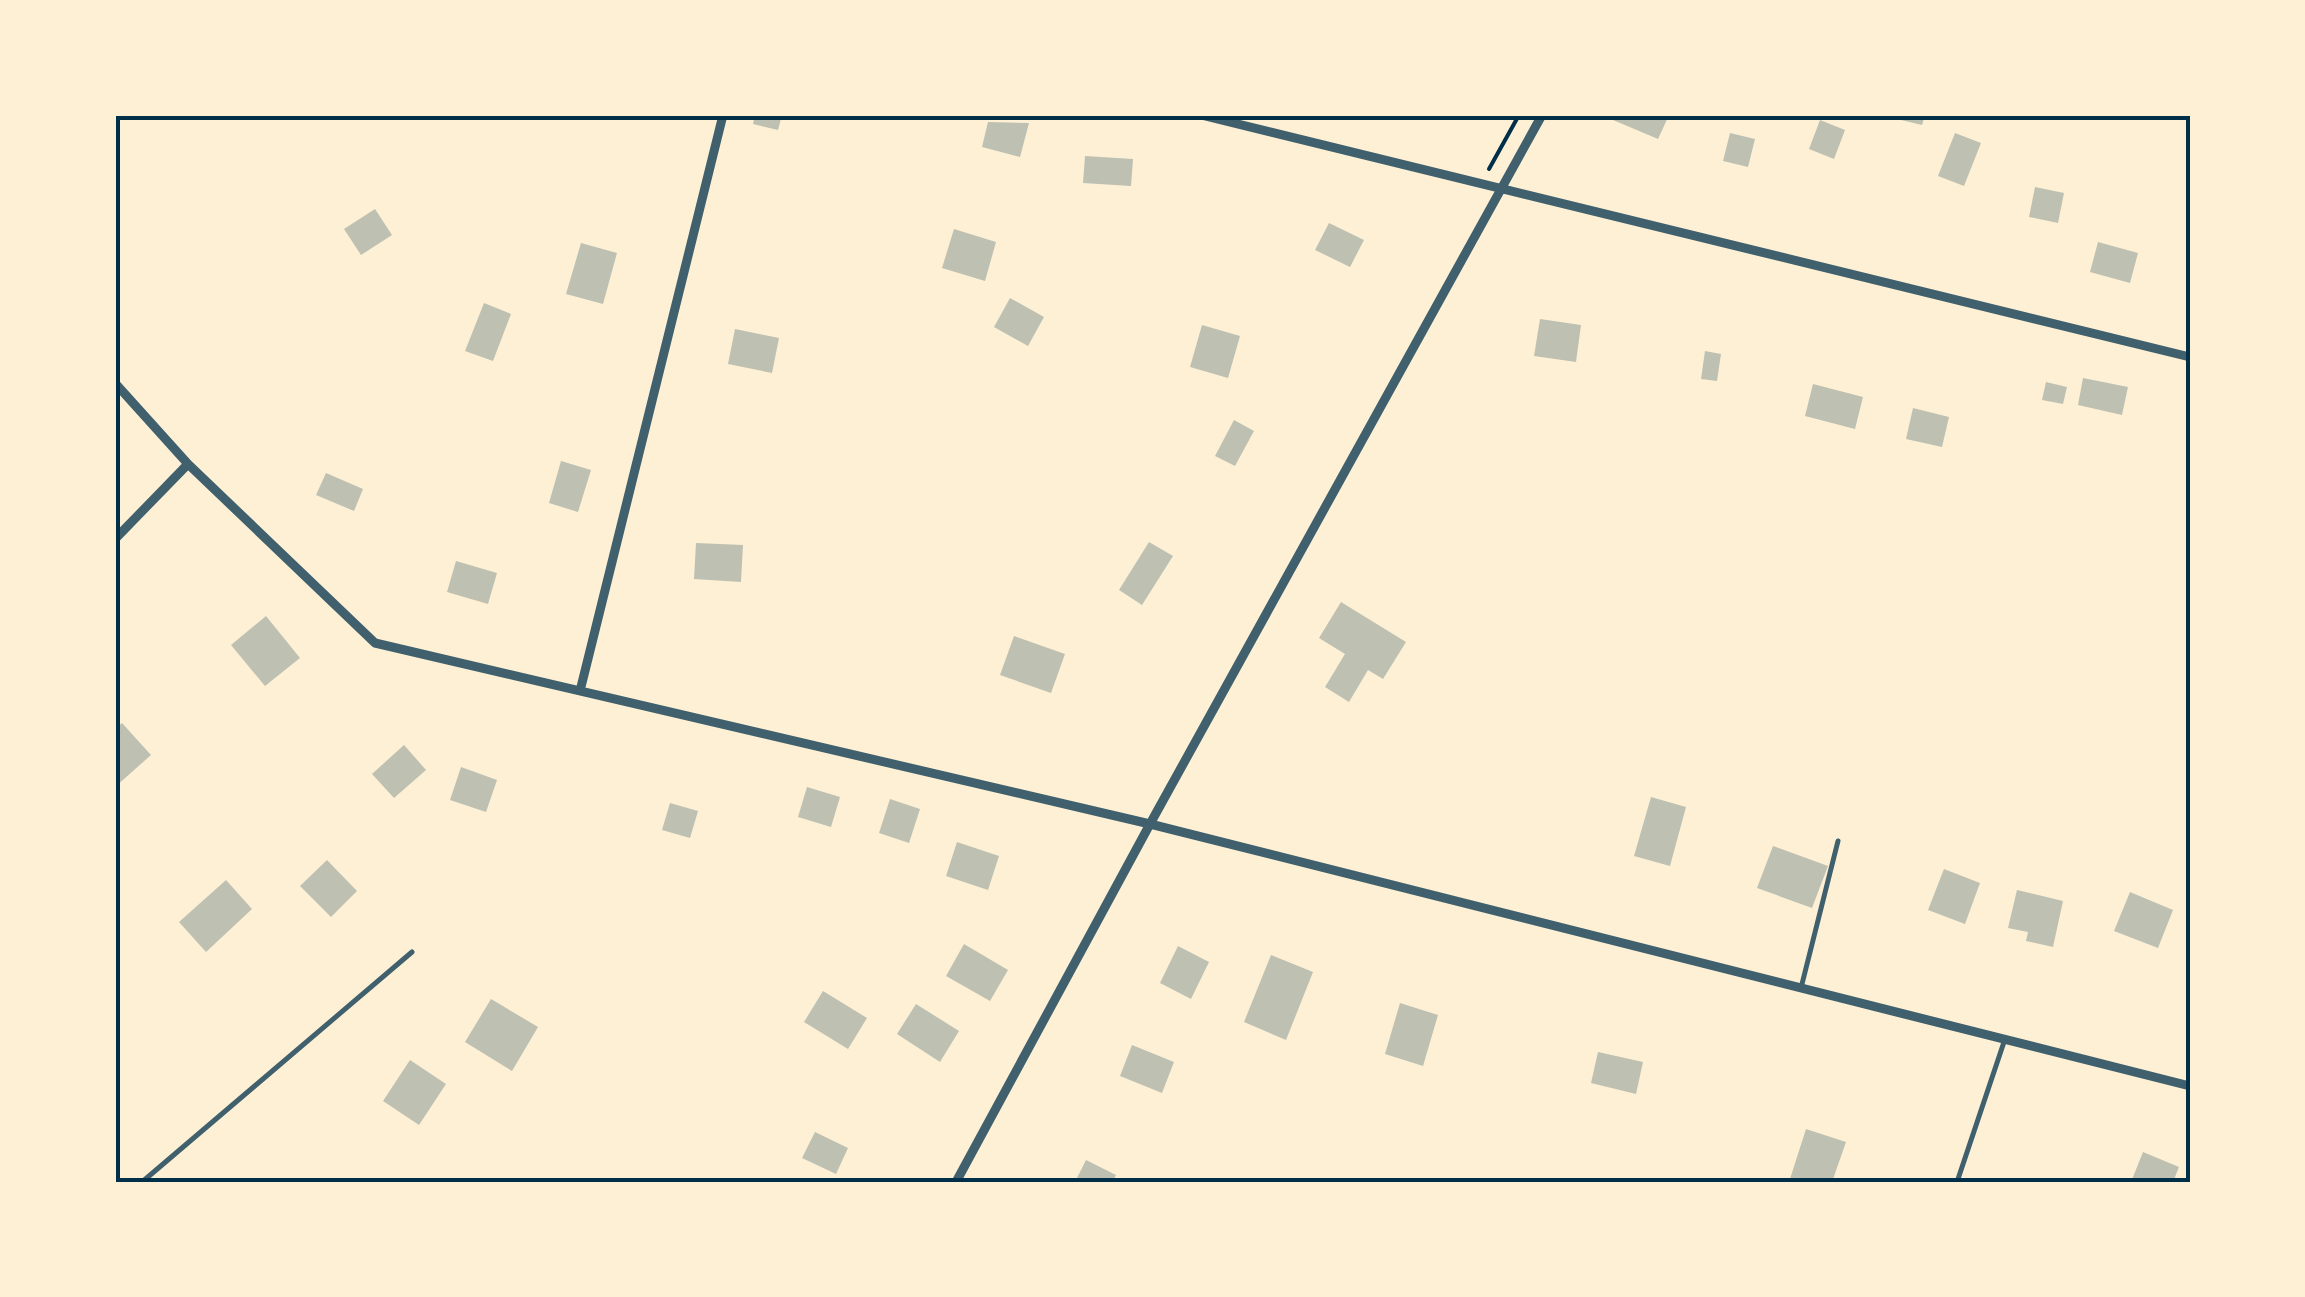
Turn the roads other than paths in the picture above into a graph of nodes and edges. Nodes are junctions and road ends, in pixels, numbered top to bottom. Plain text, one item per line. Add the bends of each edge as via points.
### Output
1 (724, 115) edge
2 (1201, 115) edge
3 (1542, 115) edge
4 (1500, 186) junction
5 (2190, 357) edge
6 (115, 384) edge
7 (188, 464) junction
8 (115, 539) edge
9 (580, 691) junction
10 (1150, 824) junction
11 (1838, 841) dead end
12 (412, 952) dead end
13 (1801, 988) junction
14 (2005, 1039) junction
15 (2190, 1086) edge
16 (142, 1182) edge
17 (956, 1182) edge
18 (1957, 1182) edge

1 - 9 street
2 - 4 street
3 - 4 street
4 - 5 street
4 - 10 street
6 - 7 street
7 - 8 street
7 - 9 street via 375,643
9 - 10 street
10 - 13 street
10 - 17 street
11 - 13 lane
12 - 16 lane
13 - 14 street
14 - 15 street
14 - 18 lane

